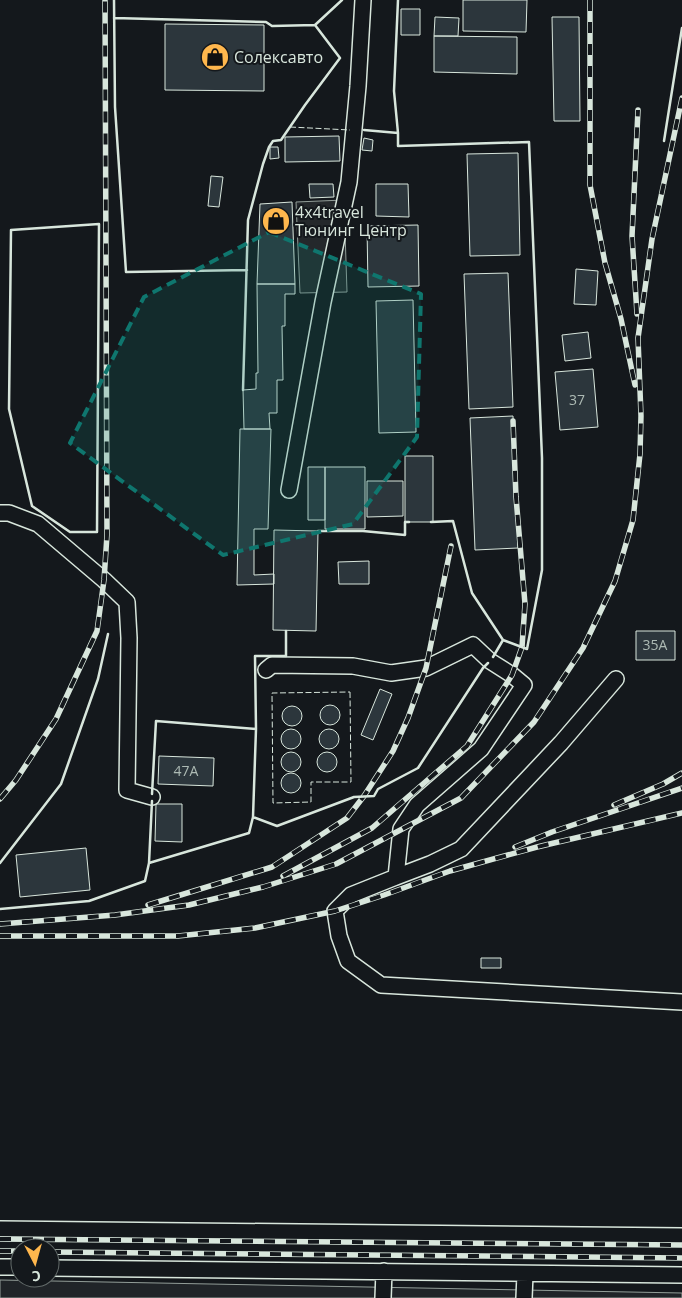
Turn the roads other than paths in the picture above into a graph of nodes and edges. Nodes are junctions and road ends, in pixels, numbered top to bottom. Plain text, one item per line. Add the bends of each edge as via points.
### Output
1 (363, 0) edge
2 (289, 490) dead end
3 (0, 513) edge
4 (266, 670) dead end
5 (616, 679) dead end
6 (152, 797) dead end
7 (396, 877) junction
8 (682, 1002) edge
9 (0, 1229) edge
10 (682, 1236) edge
11 (60, 1268) edge
12 (384, 1272) junction
13 (526, 1274) junction
14 (682, 1275) edge
15 (384, 1298) edge
16 (524, 1298) edge

1 - 2 lane via 349,182 323,302
3 - 6 lane via 9,513 38,524 127,602 130,638 127,790
4 - 7 lane via 272,665 353,666 392,673 426,668 473,645 524,685 481,749 417,805 401,829
5 - 7 lane via 461,849
7 - 8 lane via 351,895 335,911 348,961 381,985
9 - 10 lane
11 - 12 lane
12 - 13 lane
12 - 15 lane
13 - 14 lane
13 - 16 lane

